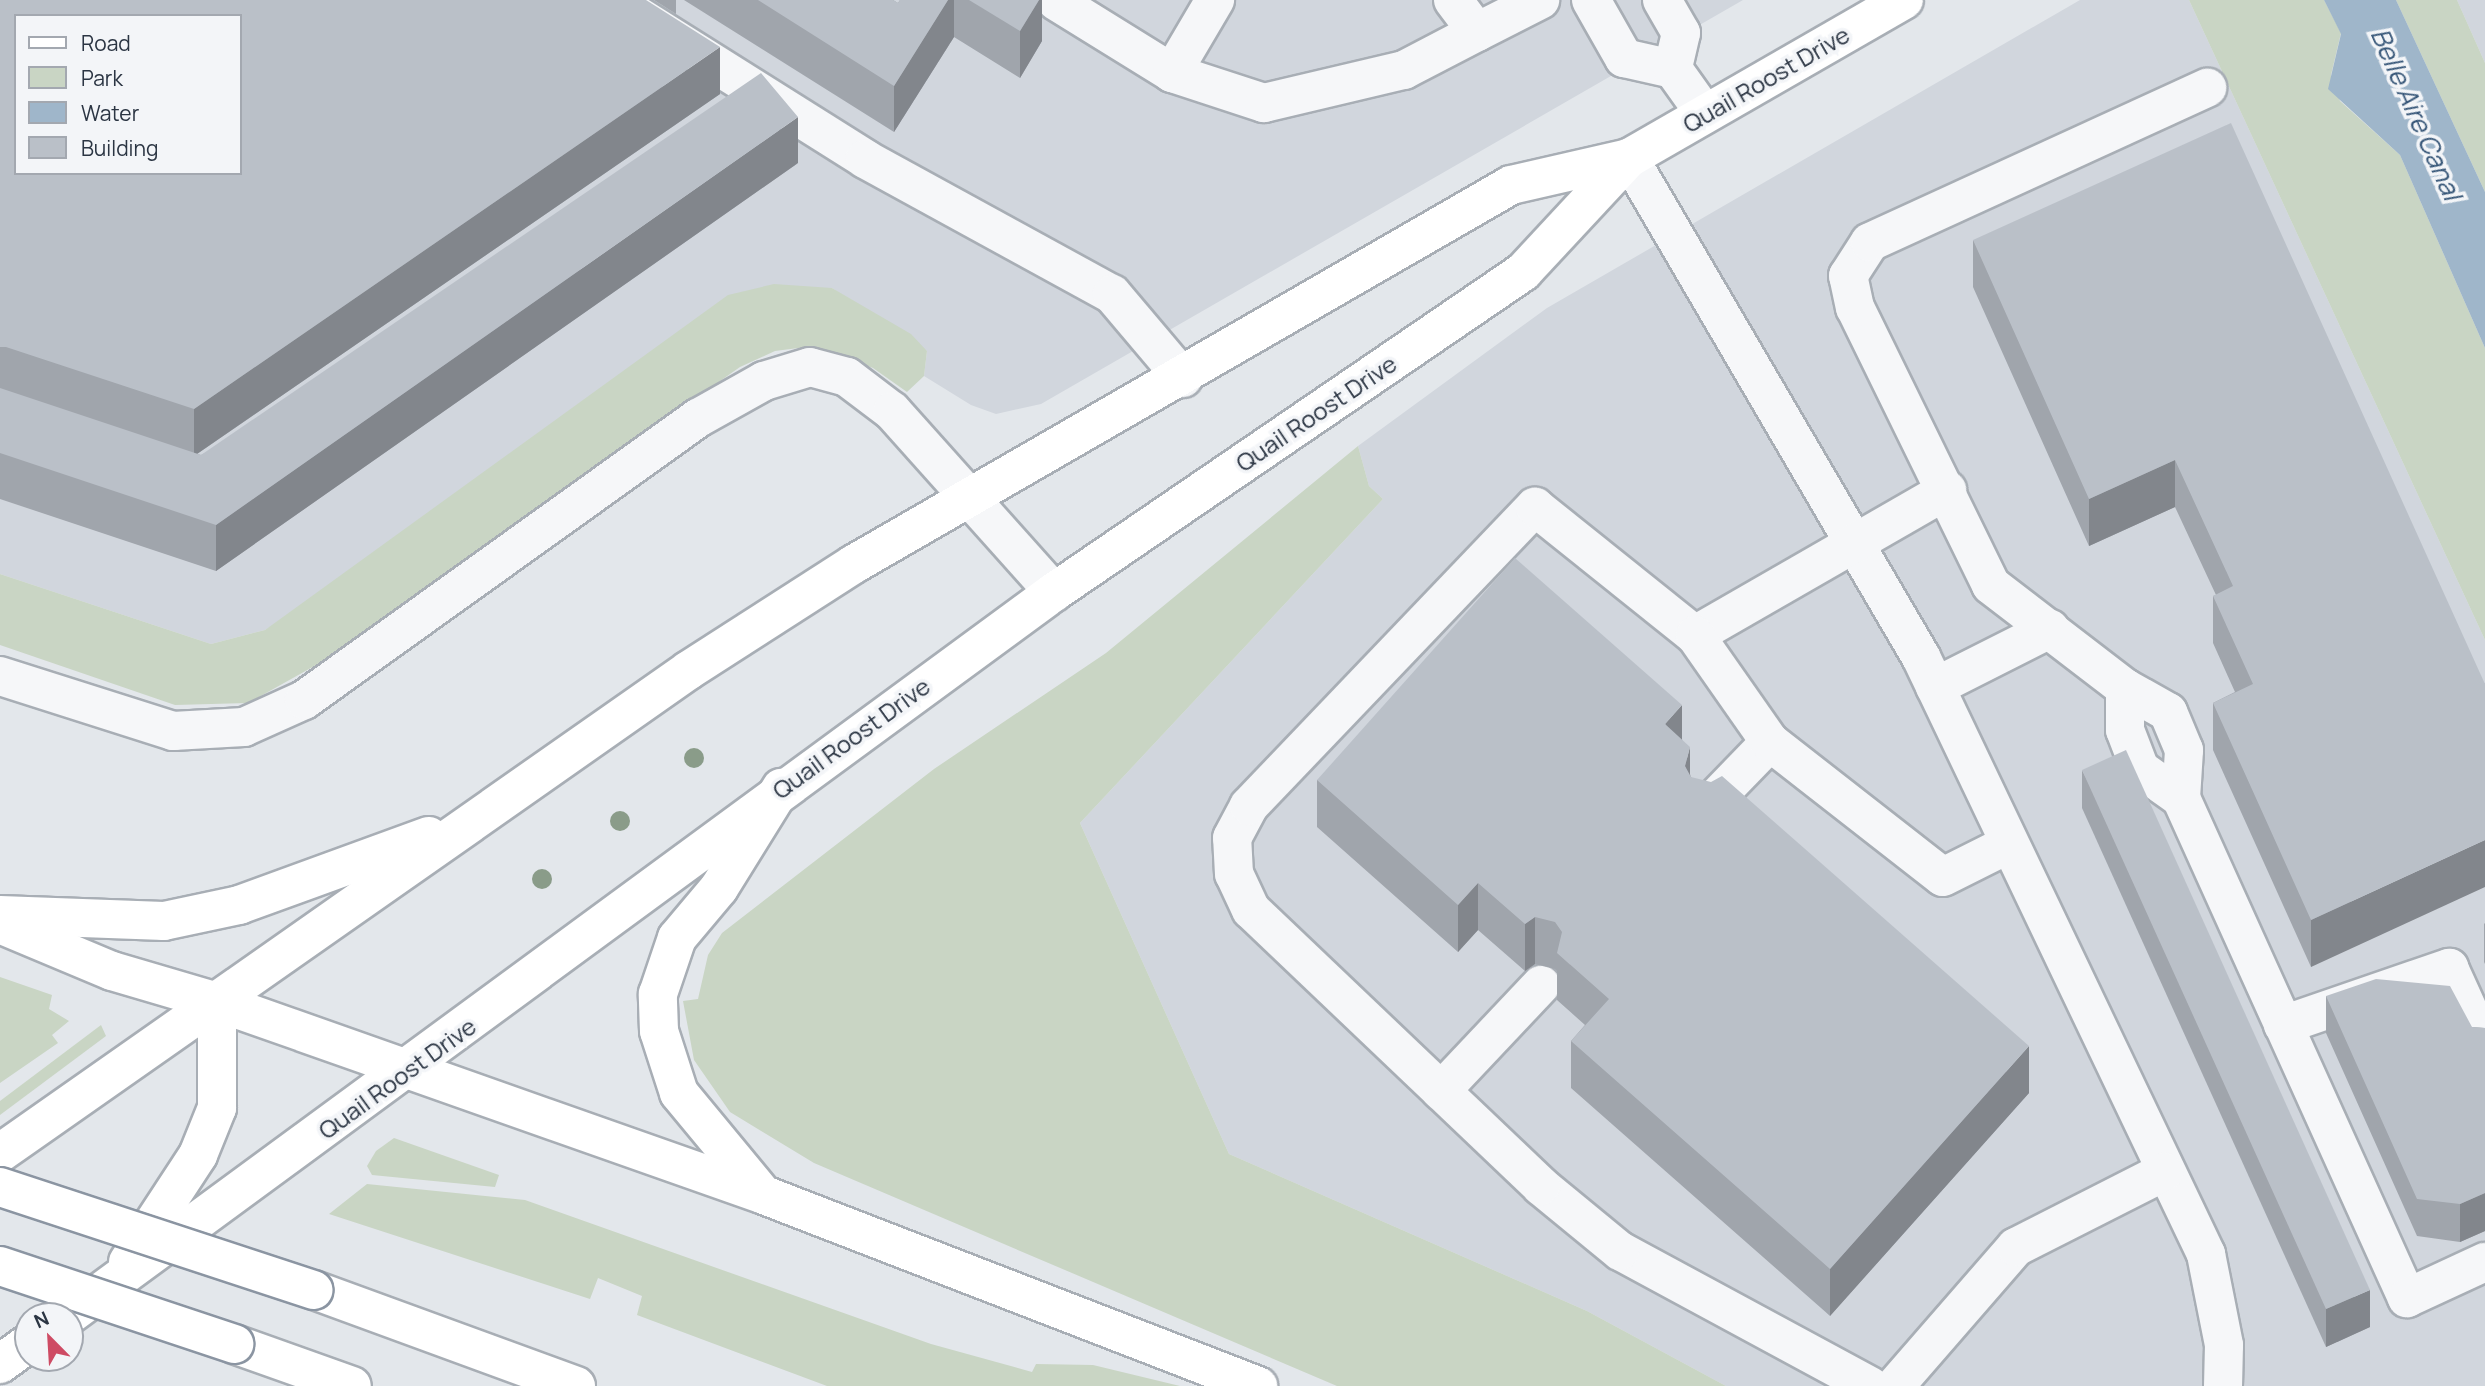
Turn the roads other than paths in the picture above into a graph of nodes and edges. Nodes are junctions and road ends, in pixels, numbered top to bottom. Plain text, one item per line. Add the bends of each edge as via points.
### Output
1 (613, 0) edge
2 (1215, 0) edge
3 (1453, 0) edge
4 (1540, 0) edge
5 (1591, 0) edge
6 (1662, 0) edge
7 (1904, 0) edge
8 (1056, 1) edge
9 (1478, 32) junction
10 (1673, 69) junction
11 (1172, 73) junction
12 (2207, 88) dead end
13 (760, 93) junction
14 (1705, 114) junction
15 (726, 116) edge
16 (1629, 158) junction
17 (1183, 378) junction
18 (1947, 490) junction
19 (971, 499) junction
20 (1856, 537) junction
21 (1054, 592) junction
22 (2050, 629) junction
23 (1695, 635) junction
24 (0, 676) edge
25 (1935, 687) junction
26 (1770, 743) junction
27 (781, 788) junction
28 (1706, 808) edge
29 (481, 817) junction
30 (2007, 845) junction
31 (0, 915) edge
32 (0, 924) edge
33 (1541, 985) dead end
34 (217, 1002) junction
35 (2283, 1025) junction
36 (2485, 1047) edge
37 (408, 1071) junction
38 (1441, 1091) junction
39 (0, 1153) edge
40 (2164, 1172) junction
41 (0, 1187) edge
42 (764, 1195) junction
43 (2485, 1262) edge
44 (0, 1266) edge
45 (115, 1282) junction
46 (84, 1304) edge
47 (352, 1386) edge
48 (576, 1386) edge
49 (1258, 1386) edge
50 (1870, 1386) edge
51 (1895, 1386) edge
52 (2223, 1386) edge

1 - 13 lane
2 - 11 lane
3 - 9 lane
4 - 9 lane
5 - 10 lane via 1624,58
6 - 10 lane via 1681,33
7 - 14 main road, Quail Roost Drive
8 - 11 lane
9 - 11 lane via 1404,70 1264,103
10 - 14 lane
12 - 18 lane via 1870,242 1856,257 1848,276 1855,308
13 - 15 lane
13 - 17 lane via 865,159 1112,294
14 - 16 main road, Quail Roost Drive
16 - 17 main road, Quail Roost Drive via 1510,185
16 - 20 lane
16 - 21 main road, Quail Roost Drive via 1523,272
17 - 19 main road, Quail Roost Drive
18 - 20 lane
18 - 22 lane via 1991,585
19 - 21 lane
19 - 24 lane via 892,411 846,377 810,367 764,380 698,418 304,700 244,727 173,731
19 - 29 main road, Quail Roost Drive via 776,612
20 - 23 lane
20 - 25 lane
21 - 27 main road, Quail Roost Drive
22 - 25 lane
22 - 35 lane via 2125,688 2125,730 2140,769 2181,798
23 - 26 lane
23 - 38 lane via 1535,507 1249,806 1232,838 1234,874 1251,910
25 - 30 lane
26 - 28 lane
26 - 30 lane via 1943,877
27 - 37 main road, Quail Roost Drive
27 - 42 main road via 719,888 677,938 658,994 659,1031 679,1093
29 - 31 main road via 274,894 197,915 130,922
29 - 34 main road, Quail Roost Drive
30 - 40 lane
32 - 34 main road via 112,971
33 - 38 lane
34 - 37 main road
34 - 39 main road, Quail Roost Drive
34 - 45 main road via 217,1108 198,1155
35 - 36 lane via 2449,968
35 - 43 lane via 2407,1297
37 - 42 main road
37 - 45 main road, Quail Roost Drive
38 - 50 lane via 1541,1186 1620,1251
40 - 51 lane via 2016,1247
40 - 52 lane via 2212,1276 2224,1345
41 - 48 main road, bridge via 314,1290
42 - 49 main road
44 - 47 main road, bridge
45 - 46 main road, Quail Roost Drive

